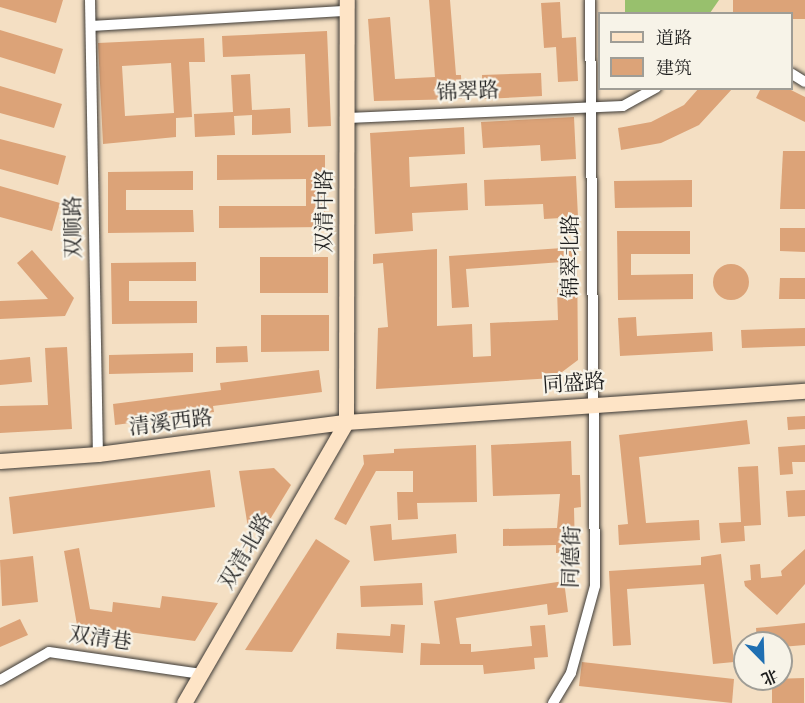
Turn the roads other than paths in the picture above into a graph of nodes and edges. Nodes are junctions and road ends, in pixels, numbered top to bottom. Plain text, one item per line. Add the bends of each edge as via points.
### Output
1 (90, 0) edge
2 (590, 0) edge
3 (347, 5) edge
4 (92, 26) junction
5 (652, 90) edge
6 (591, 108) junction
7 (348, 118) junction
8 (805, 391) edge
9 (592, 404) junction
10 (346, 422) junction
11 (98, 454) junction
12 (0, 461) edge
13 (201, 674) junction
14 (0, 680) edge
15 (184, 703) edge
16 (553, 703) edge

1 - 4 street, 双顺路
2 - 6 street, 锦翠北路
3 - 4 street
3 - 7 street, 双清中路
4 - 11 street, 双顺路
5 - 6 street, 锦翠路 via 622,106
6 - 7 street, 锦翠路
6 - 9 street, 锦翠北路
7 - 10 street, 双清中路
8 - 9 street, 同盛路
9 - 10 street, 同盛路
9 - 16 street, 同德街 via 595,586 571,673
10 - 11 street, 清溪西路
10 - 13 street, 双清北路
11 - 12 street, 清溪西路
13 - 14 street, 双清巷 via 49,652
13 - 15 street, 双清北路

